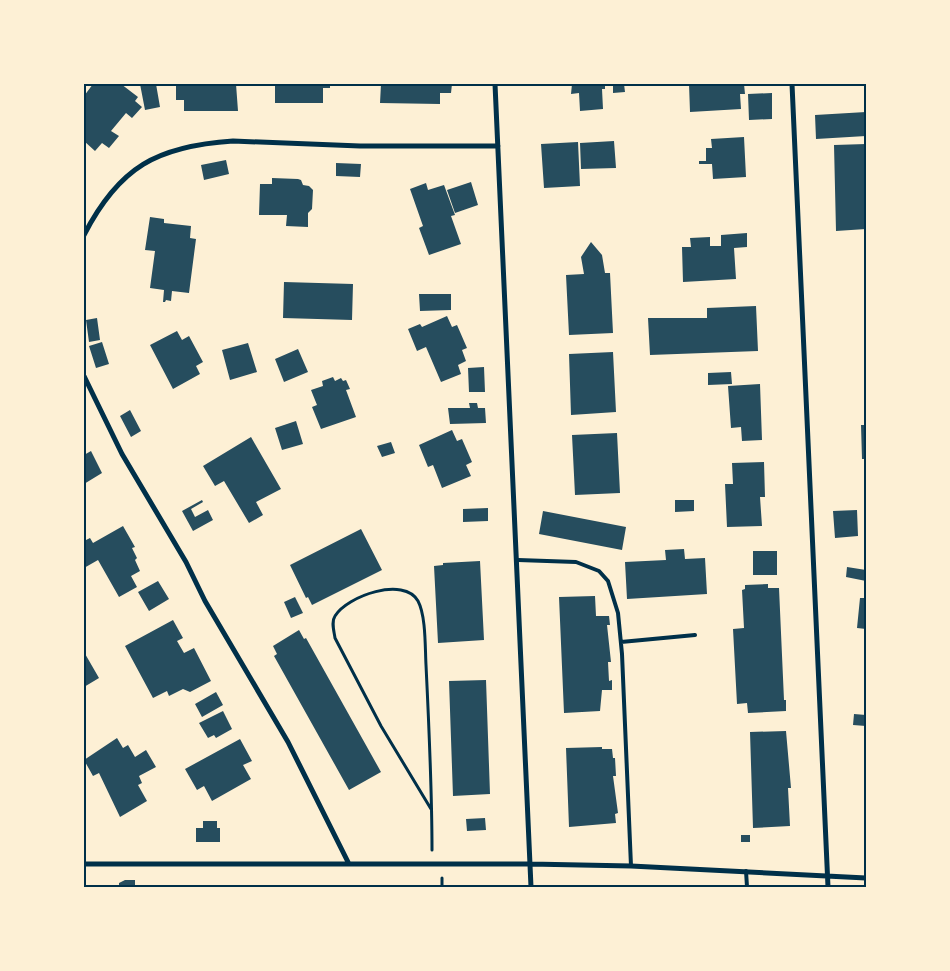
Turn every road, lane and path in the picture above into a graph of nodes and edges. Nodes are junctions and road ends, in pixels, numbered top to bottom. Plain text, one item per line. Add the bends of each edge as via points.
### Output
1 (495, 84) edge
2 (792, 84) edge
3 (498, 146) junction
4 (84, 235) edge
5 (84, 376) edge
6 (518, 560) junction
7 (695, 635) dead end
8 (621, 642) junction
9 (431, 809) junction
10 (84, 864) edge
11 (349, 864) junction
12 (432, 864) junction
13 (530, 864) junction
14 (631, 866) junction
15 (746, 871) junction
16 (828, 875) junction
17 (866, 878) edge
18 (531, 887) edge
19 (747, 887) edge
20 (828, 887) edge

1 - 3 street
2 - 16 street
3 - 4 street via 360,146 233,141 177,150 139,165 123,177 95,214
3 - 6 street
5 - 11 street via 122,454 288,742
6 - 8 lane via 576,562 599,571 608,581 618,613
6 - 13 street
7 - 8 lane
8 - 14 lane
9 - 9 path via 381,726 335,638 335,616 359,598 380,590 410,593 420,606 424,633
9 - 12 path
10 - 11 street
11 - 12 street
12 - 13 street
13 - 14 street
13 - 18 street
14 - 15 street
15 - 16 street
15 - 19 lane
16 - 17 street
16 - 20 street

